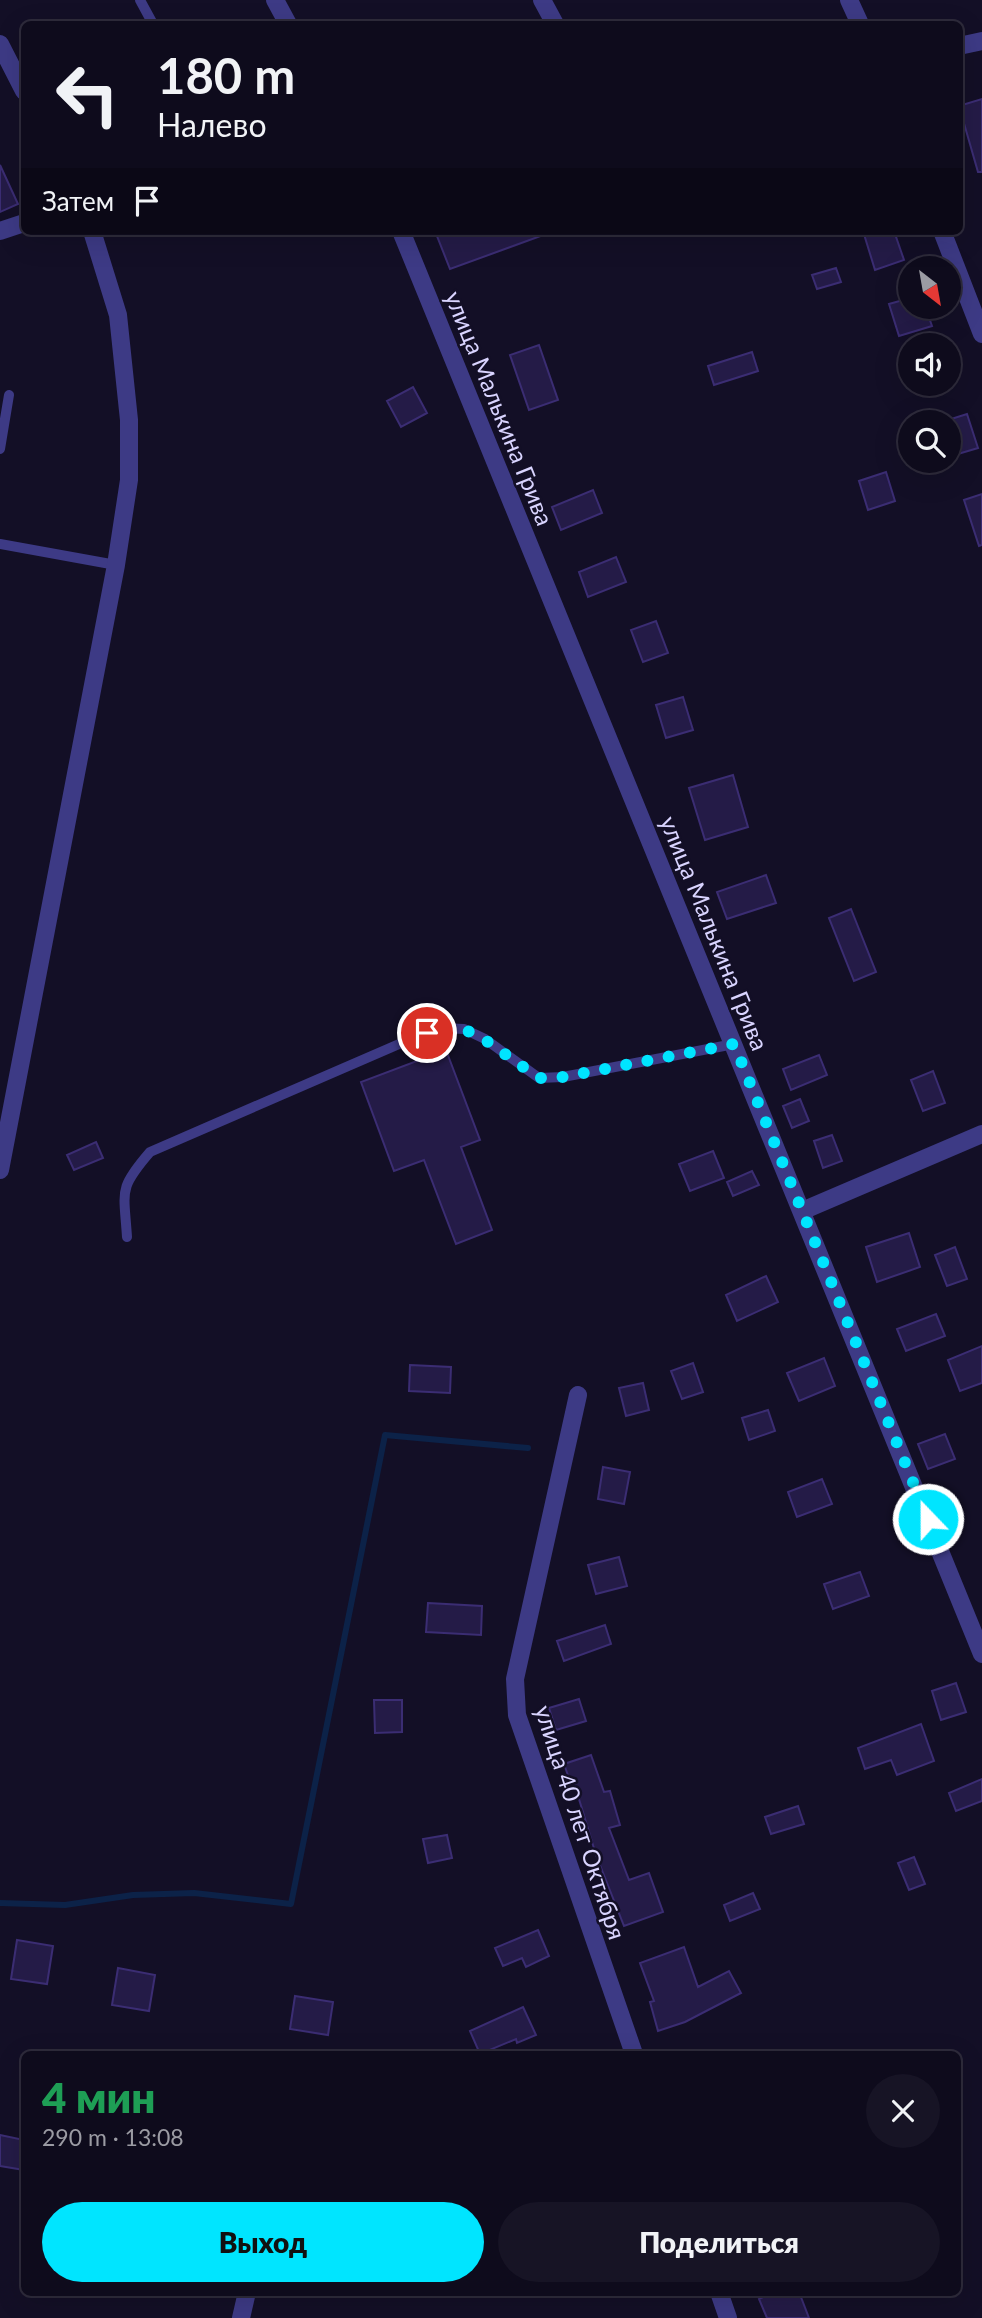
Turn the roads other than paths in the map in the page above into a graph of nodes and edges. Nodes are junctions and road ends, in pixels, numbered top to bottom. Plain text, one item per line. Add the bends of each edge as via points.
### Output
1 (140, 0) edge
2 (275, 0) edge
3 (542, 0) edge
4 (849, 0) edge
5 (151, 21) edge
6 (286, 21) edge
7 (553, 21) edge
8 (859, 21) edge
9 (982, 41) edge
10 (0, 44) edge
11 (963, 45) edge
12 (21, 85) edge
13 (21, 224) edge
14 (0, 231) edge
15 (93, 235) edge
16 (403, 235) edge
17 (944, 235) edge
18 (982, 334) edge
19 (9, 396) dead end
20 (0, 449) edge
21 (0, 544) edge
22 (117, 565) junction
23 (734, 1044) junction
24 (982, 1134) edge
25 (0, 1170) edge
26 (802, 1211) junction
27 (127, 1237) dead end
28 (578, 1395) dead end
29 (982, 1654) edge
30 (633, 2051) edge
31 (246, 2296) edge
32 (720, 2296) edge
33 (241, 2318) edge
34 (728, 2318) edge

1 - 5 lane
2 - 6 street
3 - 7 street
4 - 8 street
9 - 11 street
10 - 12 street
13 - 14 street
15 - 22 street via 118,316 129,420 129,480
16 - 23 street, улица Малькина Грива
17 - 18 street
19 - 20 lane
21 - 22 lane
22 - 25 street
23 - 26 street, улица Малькина Грива
23 - 27 lane via 539,1078 464,1029 441,1028 150,1152 124,1188
24 - 26 street
26 - 29 street, улица Малькина Грива
28 - 30 street, улица 40 лет Октября via 515,1679 517,1715
31 - 33 street
32 - 34 street

